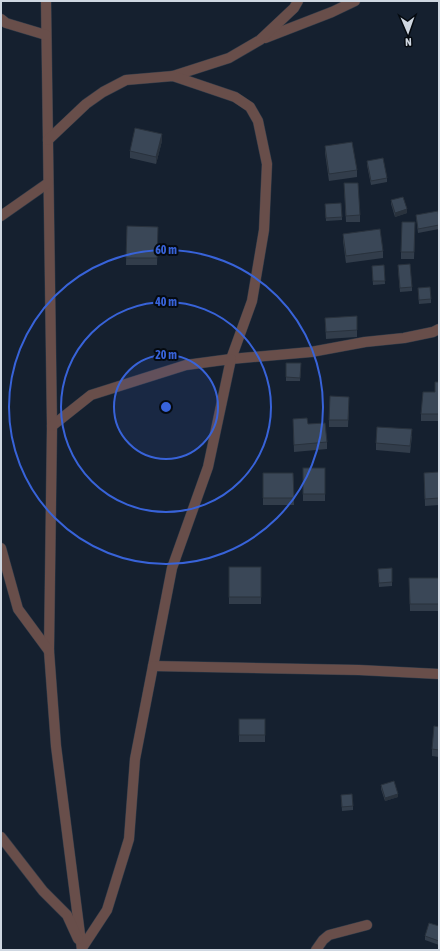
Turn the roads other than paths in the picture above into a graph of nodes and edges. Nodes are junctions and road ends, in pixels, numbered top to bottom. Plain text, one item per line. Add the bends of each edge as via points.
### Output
1 (46, 1) edge
2 (298, 1) edge
3 (355, 1) edge
4 (1, 19) edge
5 (46, 35) junction
6 (260, 40) junction
7 (173, 76) junction
8 (48, 140) junction
9 (48, 183) junction
10 (1, 216) edge
11 (439, 330) edge
12 (231, 359) junction
13 (52, 426) junction
14 (1, 548) edge
15 (49, 651) junction
16 (153, 666) junction
17 (439, 674) edge
18 (1, 837) edge
19 (367, 925) dead end
20 (82, 949) edge
21 (316, 950) edge

1 - 5 street
2 - 6 street via 294,8
3 - 6 street
4 - 5 street via 6,23
5 - 8 street
6 - 7 street via 229,58
7 - 8 street via 126,80 86,104
7 - 12 street via 235,97 250,107 258,121 267,164 264,230 252,301
8 - 9 street
9 - 10 street
9 - 13 street
11 - 12 street via 311,352
12 - 13 street via 186,365 91,395
12 - 16 street via 208,467 172,568
13 - 15 street
14 - 15 street via 18,609
15 - 20 street via 56,746
16 - 17 street
16 - 20 street via 135,759 129,839 107,910
18 - 20 street via 43,891 67,915
19 - 21 street via 329,935

